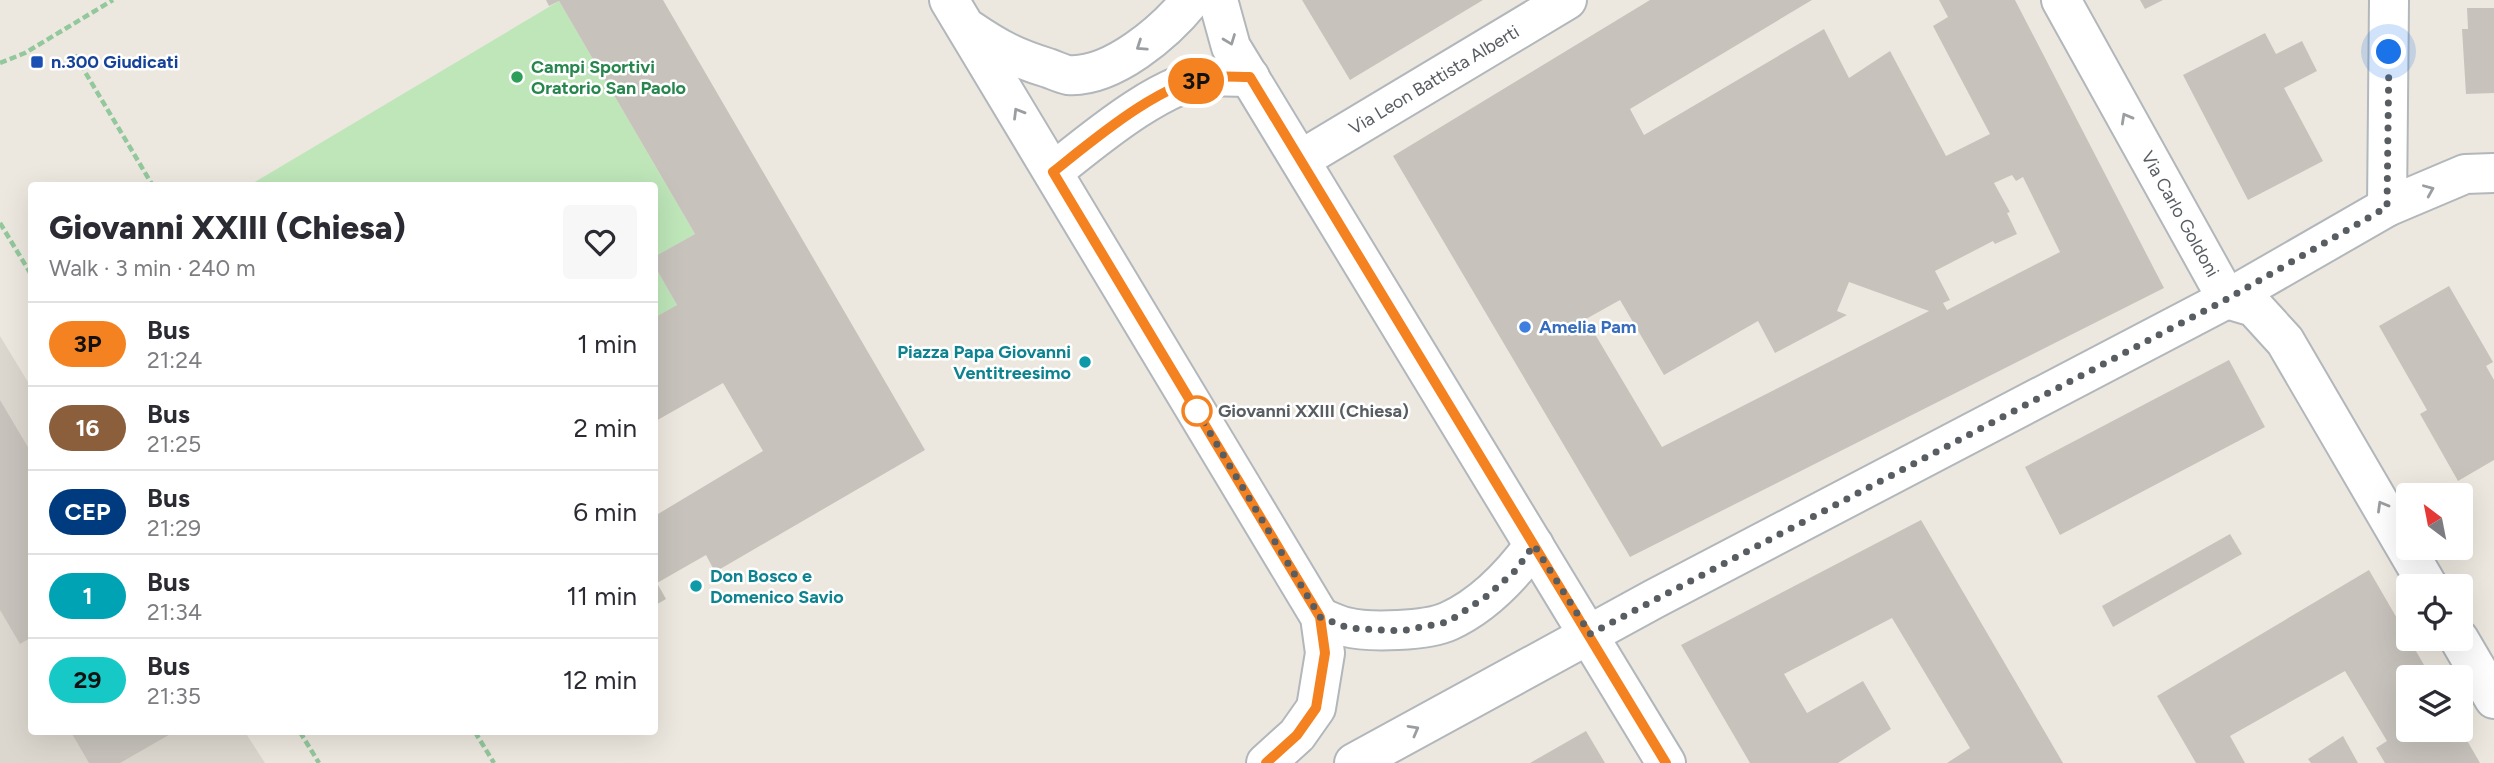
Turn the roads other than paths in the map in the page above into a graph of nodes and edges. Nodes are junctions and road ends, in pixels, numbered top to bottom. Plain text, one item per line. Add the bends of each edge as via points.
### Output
1 (1191, 0) edge
2 (1218, 0) edge
3 (1567, 0) edge
4 (2061, 0) edge
5 (2389, 0) edge
6 (957, 14) edge
7 (1250, 77) junction
8 (1300, 160) junction
9 (1053, 172) junction
10 (2494, 173) edge
11 (2387, 207) junction
12 (2227, 299) junction
13 (1534, 545) junction
14 (2421, 574) edge
15 (1320, 617) junction
16 (1590, 634) junction
17 (2466, 651) edge
18 (2494, 699) edge
19 (1266, 763) edge
20 (1354, 763) edge
21 (1666, 763) edge

1 -> 6 street via 1150,40 1117,62 1091,73 1067,75 1002,52
2 -> 7 street via 1231,47
3 - 8 street, Via Leon Battista Alberti
12 -> 4 street, Via Carlo Goldoni
5 - 11 street
9 -> 6 street
7 - 8 street
7 - 9 street via 1209,77 1171,89
8 - 13 street
9 - 15 street
11 -> 10 street via 2465,174
11 - 12 street
14 -> 12 street via 2285,341 2254,307
12 - 16 street
13 - 15 street via 1516,570 1487,596 1448,622 1401,631 1348,628
13 - 16 street
15 - 19 street via 1325,653 1316,708 1297,735
20 -> 16 street
16 - 21 street
17 - 18 street

